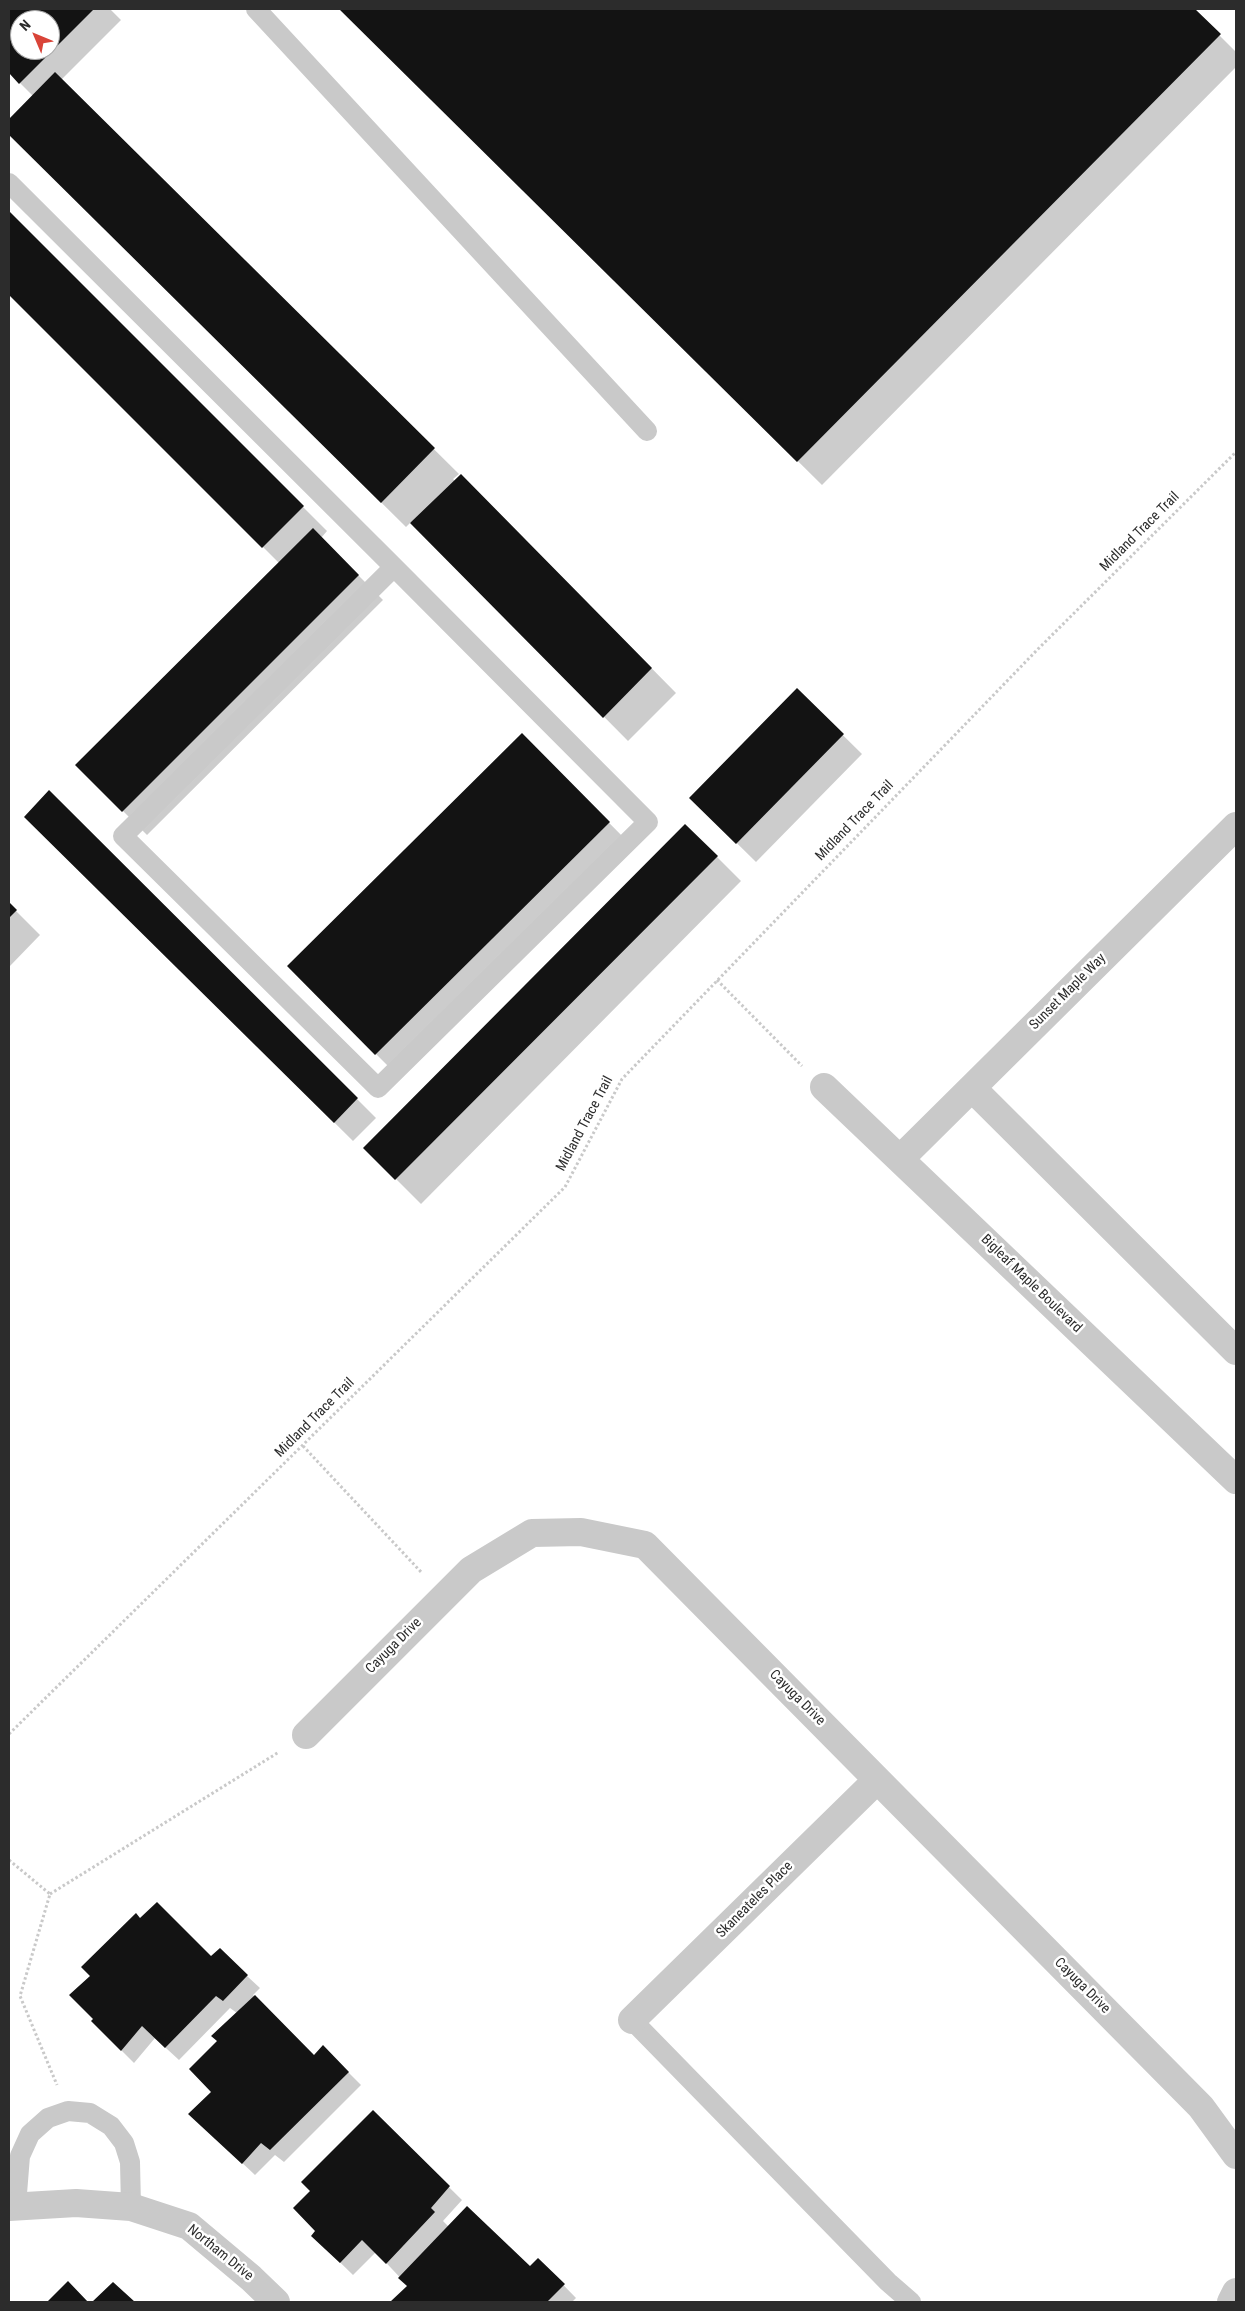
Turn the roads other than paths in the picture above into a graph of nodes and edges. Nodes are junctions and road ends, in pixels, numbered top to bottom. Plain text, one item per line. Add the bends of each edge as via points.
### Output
1 (256, 9) edge
2 (9, 183) edge
3 (646, 431) dead end
4 (394, 567) junction
5 (1236, 826) edge
6 (824, 1087) road end
7 (972, 1088) junction
8 (900, 1160) junction
9 (1236, 1351) edge
10 (1236, 1480) edge
11 (306, 1735) road end
12 (877, 1780) junction
13 (632, 2020) joint
14 (1236, 2155) edge
15 (12, 2206) edge
16 (131, 2207) junction
17 (1236, 2292) edge
18 (276, 2302) edge
19 (911, 2302) edge
20 (1231, 2302) edge

1 - 3 lane
2 - 4 lane
4 - 4 lane via 648,822 378,1088 123,836
5 - 7 street, Sunset Maple Way
6 - 8 street, Bigleaf Maple Boulevard
7 - 8 street, Sunset Maple Way
7 - 9 street
8 - 10 street, Bigleaf Maple Boulevard
11 - 12 street, Cayuga Drive via 470,1570 532,1533 581,1532 645,1546
12 - 13 street, Skaneateles Place
12 - 14 street, Cayuga Drive via 1201,2106
13 - 19 lane
15 - 16 street, Northam Drive via 76,2202
15 - 16 lane via 20,2156 30,2134 48,2118 68,2111 90,2113 111,2126 124,2143 130,2162
16 - 18 street, Northam Drive via 189,2226
17 - 20 street

